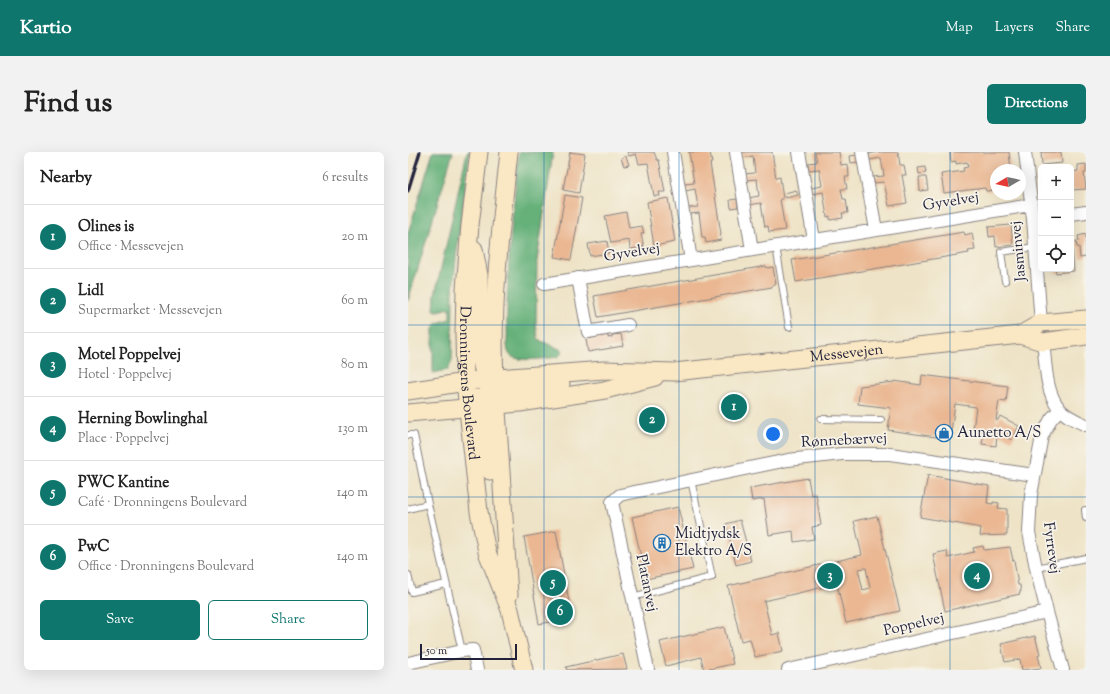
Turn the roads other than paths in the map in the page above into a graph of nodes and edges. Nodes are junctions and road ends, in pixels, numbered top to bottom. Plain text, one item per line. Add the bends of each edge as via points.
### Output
1 (479, 152) edge
2 (508, 152) edge
3 (673, 152) edge
4 (736, 152) edge
5 (799, 152) edge
6 (862, 152) edge
7 (1025, 152) edge
8 (1031, 205) junction
9 (1086, 212) edge
10 (1074, 214) edge
11 (1037, 218) edge
12 (876, 230) junction
13 (814, 240) junction
14 (776, 246) junction
15 (1035, 247) junction
16 (752, 250) junction
17 (691, 260) junction
18 (578, 278) junction
19 (1006, 281) dead end
20 (544, 284) dead end
21 (1086, 319) edge
22 (1041, 323) junction
23 (628, 325) dead end
24 (789, 327) dead end
25 (1020, 335) junction
26 (1086, 336) edge
27 (1043, 342) junction
28 (674, 372) junction
29 (408, 391) edge
30 (482, 393) junction
31 (408, 405) edge
32 (1060, 409) junction
33 (408, 413) edge
34 (821, 419) dead end
35 (881, 420) dead end
36 (1086, 425) edge
37 (408, 435) edge
38 (1034, 475) junction
39 (691, 480) junction
40 (612, 502) joint
41 (428, 504) junction
42 (408, 509) edge
43 (1085, 510) dead end
44 (1086, 518) edge
45 (1086, 558) edge
46 (1036, 568) junction
47 (408, 575) edge
48 (446, 584) junction
49 (632, 597) junction
50 (510, 610) junction
51 (1046, 612) junction
52 (462, 651) junction
53 (408, 663) edge
54 (477, 670) edge
55 (524, 670) edge
56 (648, 670) edge
57 (788, 670) edge
58 (1063, 670) edge

1 - 30 main road via 470,225 479,275
2 - 30 main road, Dronningens Boulevard via 497,280
3 - 17 street
4 - 16 street
5 - 13 street
6 - 12 street
7 - 8 street, Jasminvej
8 - 11 street, Jasminvej
8 - 12 street, Gyvelvej
9 - 10 street
11 - 15 street, Jasminvej
12 - 13 street, Gyvelvej
13 - 14 street, Gyvelvej
14 - 16 street, Gyvelvej
14 - 24 lane
15 - 19 lane via 1001,252
15 - 22 street, Jasminvej
16 - 17 street, Gyvelvej
17 - 18 street, Gyvelvej
18 - 20 street, Gyvelvej
18 - 23 street via 588,332
21 - 22 main road, Messevejen
22 - 25 main road, Messevejen
22 - 27 main road
25 - 27 main road, Messevejen
25 - 28 main road, Messevejen
26 - 27 main road, Messevejen
27 - 32 street via 1047,379 1052,397
28 - 30 main road, Messevejen via 604,370
28 - 30 main road, Messevejen via 605,390
29 - 30 main road
30 - 31 main road
30 - 33 main road
30 - 50 main road, Dronningens Boulevard via 493,506 506,549
30 - 50 main road, Dronningens Boulevard via 479,512 487,552
32 - 36 street
32 - 38 street, Fyrrevej via 1042,436
34 - 35 lane
37 - 41 lane via 414,435
38 - 39 street, Rønnebærvej via 890,454 842,454 788,460
38 - 46 street, Fyrrevej via 1030,532
39 - 40 street, Rønnebærvej via 620,496
39 - 49 lane via 712,578
40 - 49 street, Platanvej
41 - 42 lane
41 - 48 lane
43 - 44 lane
45 - 46 lane
46 - 51 street, Fyrrevej
47 - 48 lane via 412,592
48 - 52 lane
49 - 56 street, Platanvej
50 - 55 main road, Dronningens Boulevard
51 - 57 street, Poppelvej
51 - 58 street, Fyrrevej
52 - 53 street
52 - 54 street via 473,650

